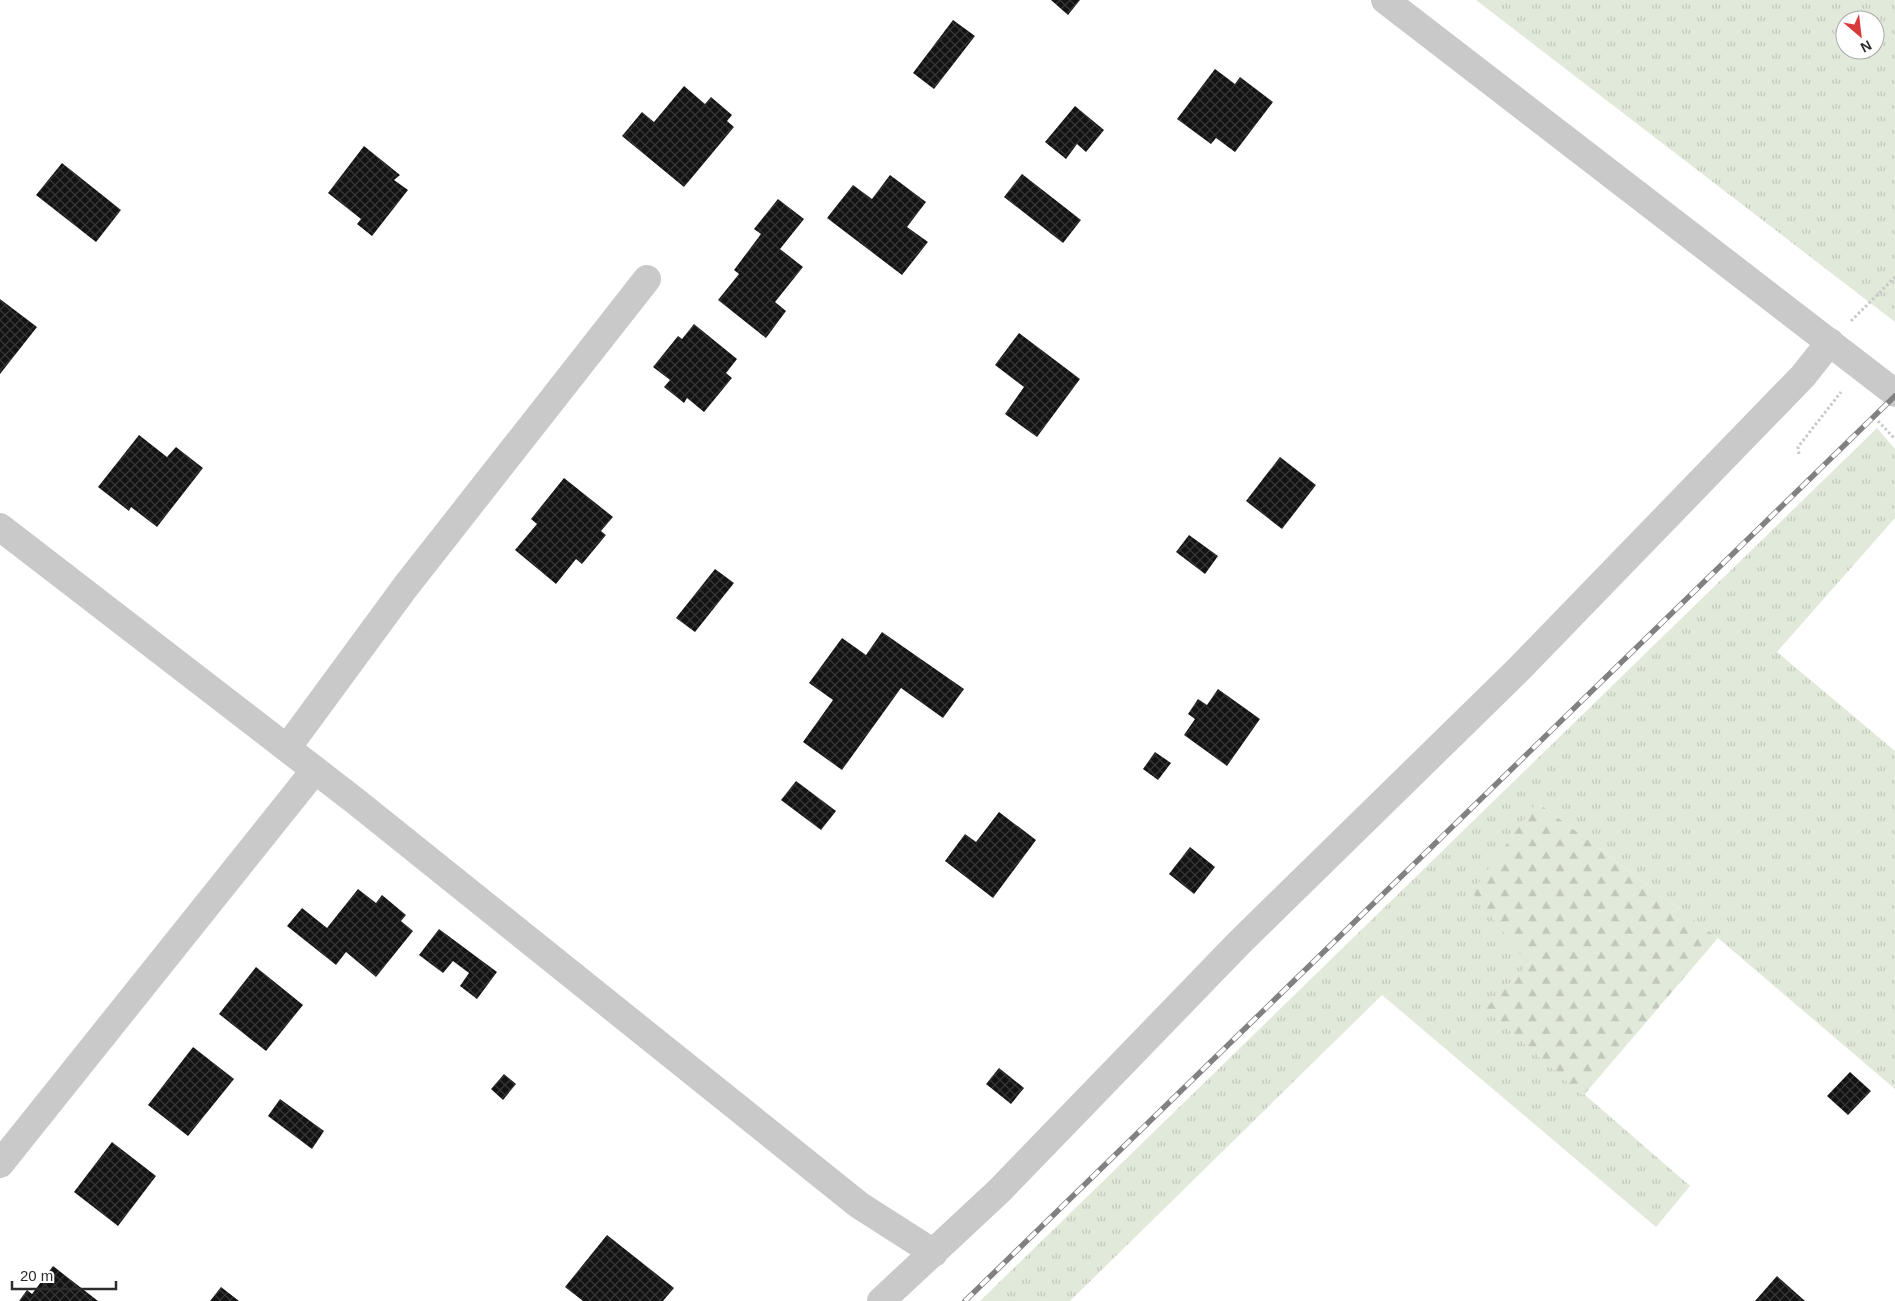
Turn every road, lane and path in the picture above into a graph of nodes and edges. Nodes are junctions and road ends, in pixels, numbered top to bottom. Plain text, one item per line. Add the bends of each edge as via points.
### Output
1 (1385, 0) edge
2 (1895, 277) edge
3 (647, 279) dead end
4 (1830, 342) junction
5 (1841, 392) dead end
6 (1895, 393) edge
7 (1799, 454) dead end
8 (0, 527) edge
9 (287, 748) junction
10 (315, 770) junction
11 (0, 1164) edge
12 (934, 1253) junction
13 (881, 1301) edge

1 - 4 street
2 - 4 path
3 - 9 street via 406,586
4 - 6 street
4 - 12 street via 1803,376 1518,670 1240,942 999,1191
5 - 7 path via 1798,446
8 - 9 street
9 - 10 street
10 - 11 street
10 - 12 street via 860,1205
12 - 13 street

